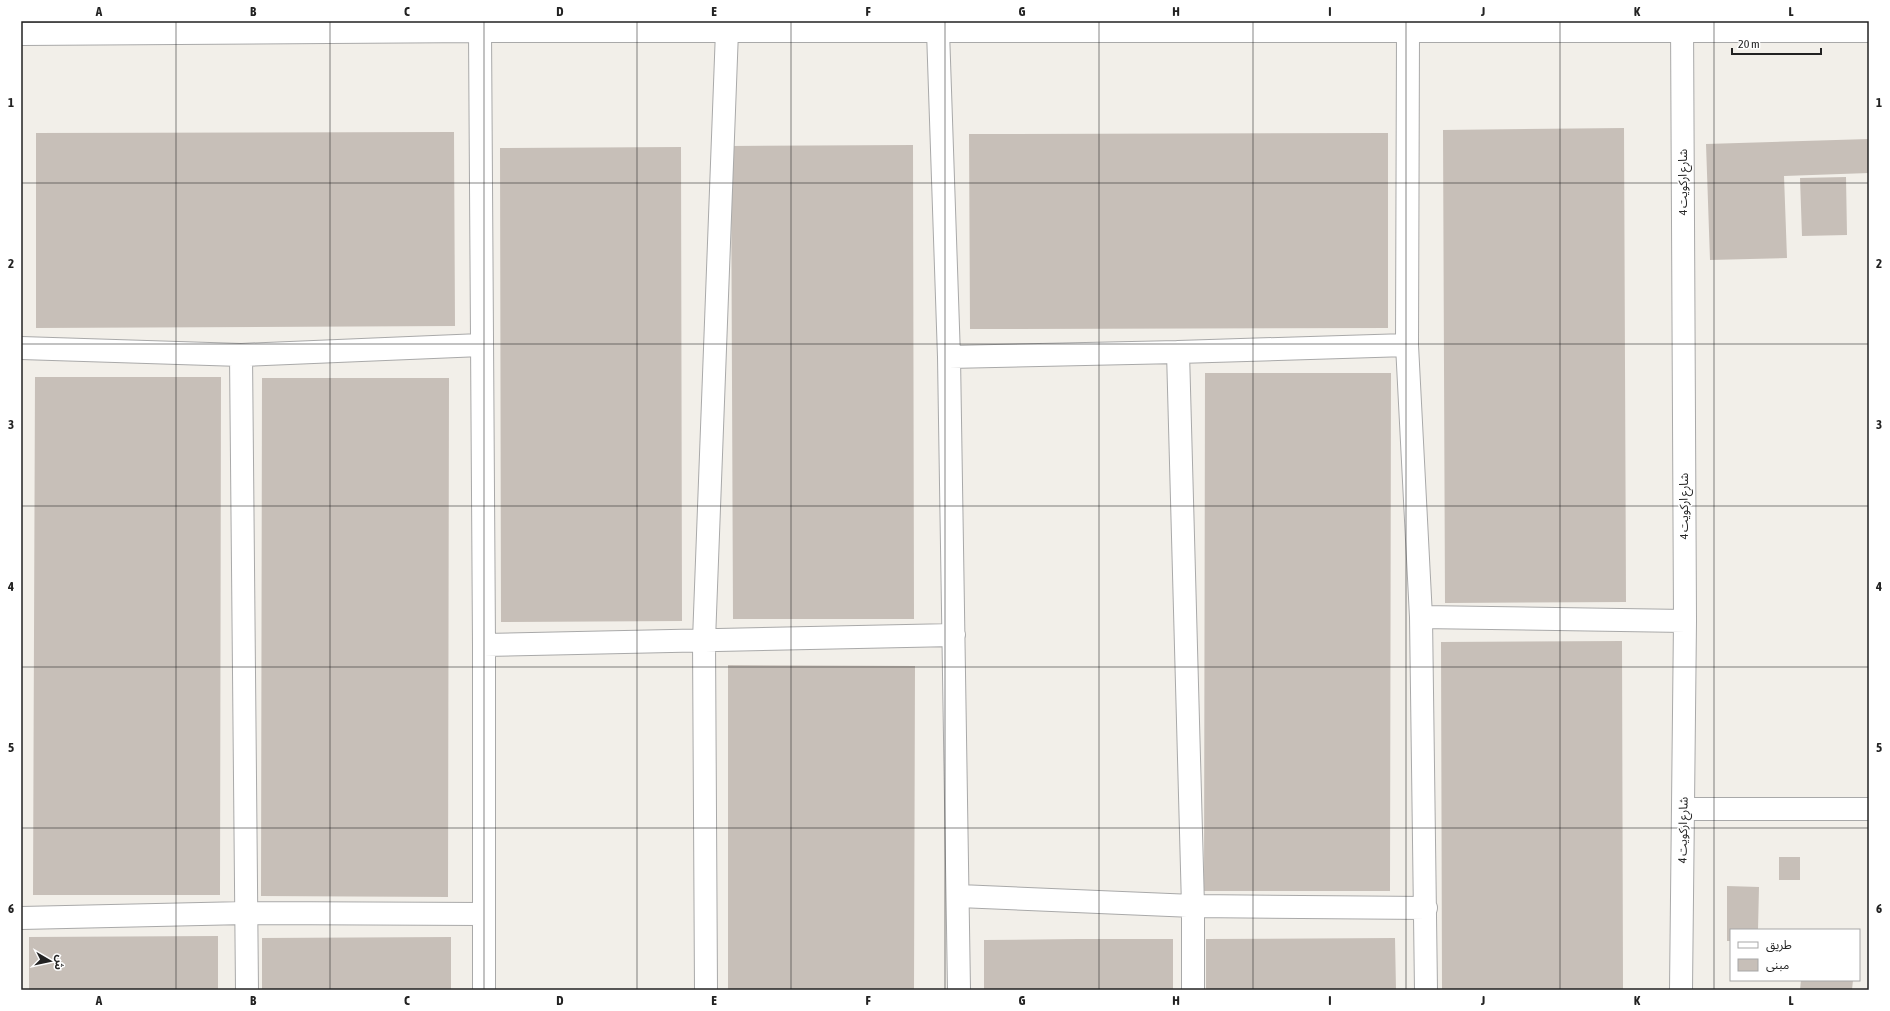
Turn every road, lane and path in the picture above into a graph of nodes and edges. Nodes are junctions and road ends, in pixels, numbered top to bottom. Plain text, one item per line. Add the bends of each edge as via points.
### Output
1 (1682, 27) edge
2 (480, 31) junction
3 (727, 31) junction
4 (938, 31) junction
5 (1408, 31) junction
6 (1869, 31) edge
7 (21, 34) edge
8 (481, 345) junction
9 (1407, 345) junction
10 (21, 348) edge
11 (1178, 352) junction
12 (242, 355) junction
13 (949, 357) junction
14 (1422, 617) junction
15 (1685, 621) junction
16 (954, 635) junction
17 (704, 640) junction
18 (484, 645) junction
19 (1684, 809) junction
20 (1869, 809) edge
21 (959, 896) junction
22 (1193, 906) junction
23 (1426, 908) junction
24 (246, 913) junction
25 (484, 914) junction
26 (21, 918) edge
27 (247, 990) edge
28 (484, 990) edge
29 (706, 990) edge
30 (960, 990) edge
31 (1193, 990) edge
32 (1426, 990) edge
33 (1681, 990) edge

1 - 5 street
1 - 6 street
1 - 15 street, شارع اركويت 4
2 - 3 street
2 - 7 street
2 - 8 street
3 - 4 street
3 - 17 street
4 - 5 street
4 - 13 street
5 - 9 street
8 - 12 street
8 - 18 street
9 - 11 street
9 - 14 street
10 - 12 street
11 - 13 street
11 - 22 street
12 - 24 street
13 - 16 street
14 - 15 street
14 - 23 street
15 - 19 street, شارع اركويت 4
16 - 17 street
16 - 21 street
17 - 18 street
17 - 29 street
18 - 25 street
19 - 20 street
19 - 33 street, شارع اركويت 4
21 - 22 street
21 - 30 street
22 - 23 street
22 - 31 street
23 - 32 street
24 - 25 street
24 - 26 street
24 - 27 street
25 - 28 street

